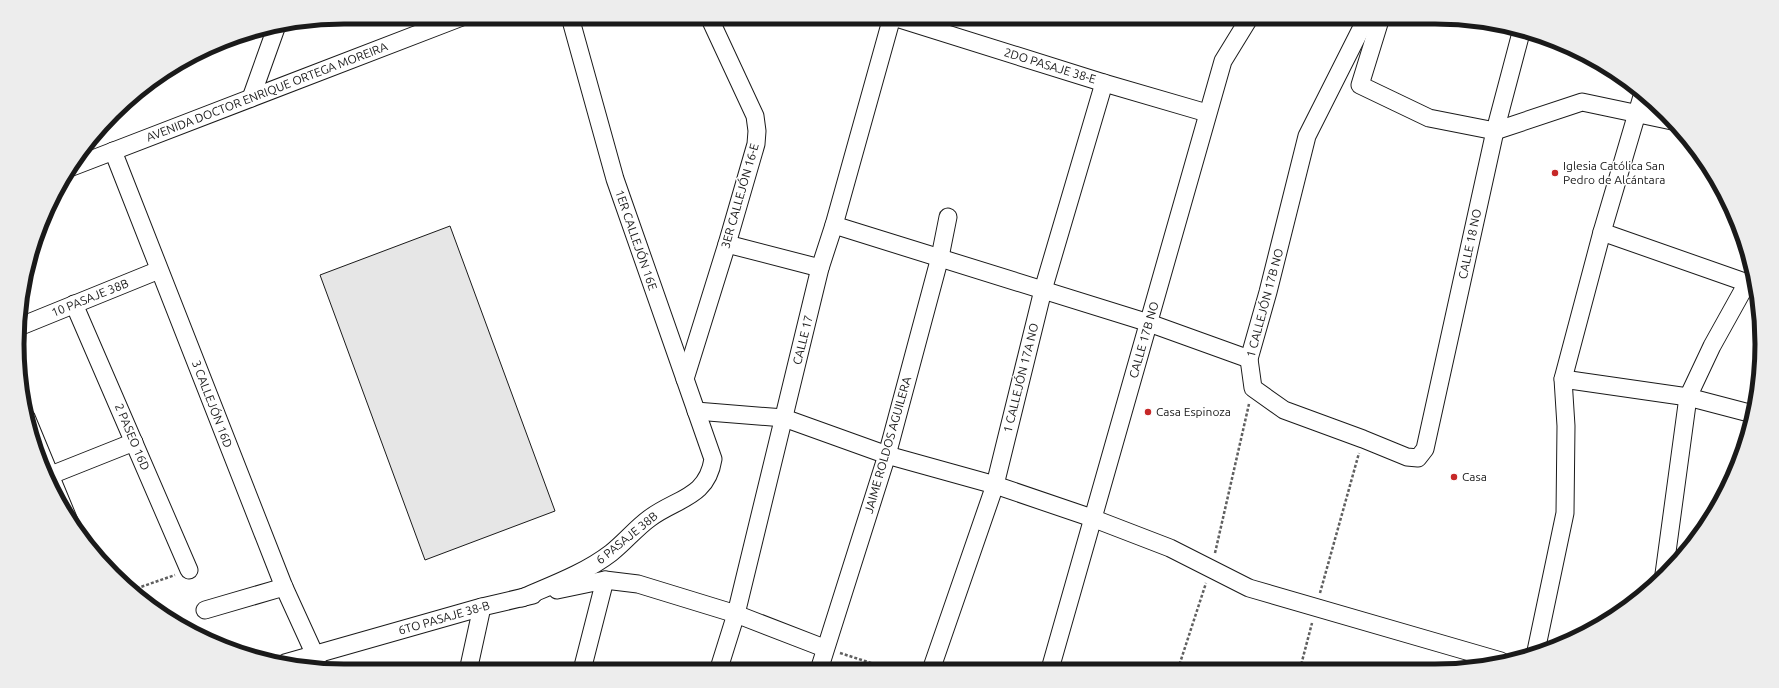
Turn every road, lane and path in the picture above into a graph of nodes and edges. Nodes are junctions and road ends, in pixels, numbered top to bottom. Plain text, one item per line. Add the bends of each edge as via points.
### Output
1 (444, 24) edge
2 (572, 24) edge
3 (712, 24) edge
4 (890, 24) edge
5 (914, 24) edge
6 (1246, 24) edge
7 (1363, 24) edge
8 (1379, 24) edge
9 (275, 32) edge
10 (1520, 36) edge
11 (1104, 83) junction
12 (251, 98) junction
13 (1641, 99) edge
14 (1207, 112) junction
15 (1638, 113) junction
16 (1662, 119) edge
17 (1495, 131) junction
18 (113, 151) junction
19 (79, 164) edge
20 (948, 217) dead end
21 (834, 225) junction
22 (1602, 232) junction
23 (727, 244) junction
24 (940, 257) junction
25 (820, 268) junction
26 (159, 270) junction
27 (1749, 284) edge
28 (1750, 287) edge
29 (1043, 290) junction
30 (74, 304) junction
31 (1149, 323) junction
32 (25, 324) edge
33 (1249, 359) junction
34 (685, 379) junction
35 (1563, 379) junction
36 (1253, 388) junction
37 (1688, 397) junction
38 (696, 411) junction
39 (1747, 413) edge
40 (784, 418) junction
41 (1363, 439) junction
42 (134, 442) junction
43 (887, 455) junction
44 (712, 459) joint
45 (51, 475) edge
46 (995, 485) junction
47 (1092, 518) junction
48 (1665, 566) edge
49 (189, 570) joint
50 (1211, 570) junction
51 (605, 580) junction
52 (284, 587) junction
53 (137, 588) edge
54 (522, 598) junction
55 (1316, 606) junction
56 (482, 607) junction
57 (205, 610) dead end
58 (736, 614) junction
59 (1537, 647) edge
60 (824, 648) junction
61 (1493, 659) edge
62 (317, 661) edge
63 (470, 664) edge
64 (584, 664) edge
65 (720, 664) edge
66 (820, 664) edge
67 (874, 664) edge
68 (934, 664) edge
69 (1051, 664) edge
70 (1180, 664) edge
71 (1301, 664) edge

1 - 12 street, AVENIDA DOCTOR ENRIQUE ORTEGA MOREIRA
2 - 34 street, 1ER CALLEJÓN 16E via 616,179
3 - 23 street, 3ER CALLEJÓN 16-E via 755,116 757,131 756,144
4 - 21 street, CALLE 17
5 - 11 street, 2DO PASAJE 38-E
6 - 14 street, CALLE 17B NO via 1223,61
7 - 33 street, 1 CALLEJÓN 17B NO via 1307,136
8 - 17 street via 1360,85 1429,118
9 - 12 street
10 - 17 street, CALLE 18 NO
11 - 14 street, 2DO PASAJE 38-E
11 - 29 street, 1 CALLEJÓN 17A NO
12 - 18 street, AVENIDA DOCTOR ENRIQUE ORTEGA MOREIRA
13 - 15 street
14 - 31 street, CALLE 17B NO
15 - 16 street
15 - 17 street via 1582,102
15 - 22 street
17 - 41 street, CALLE 18 NO via 1425,449 1418,458 1407,457
18 - 19 street, AVENIDA DOCTOR ENRIQUE ORTEGA MOREIRA
18 - 26 street, 3 CALLEJÓN 16D
20 - 24 street, JAIME ROLDOS AGUILERA
21 - 24 street
21 - 25 street, CALLE 17
22 - 27 street
22 - 35 street
23 - 25 street
23 - 34 street, 3ER CALLEJÓN 16-E
24 - 29 street
24 - 43 street, JAIME ROLDOS AGUILERA
25 - 40 street, CALLE 17
26 - 30 street, 10 PASAJE 38B
26 - 52 street, 3 CALLEJÓN 16D
28 - 37 street via 1712,346
29 - 31 street
29 - 46 street, 1 CALLEJÓN 17A NO
30 - 32 street, 10 PASAJE 38B
30 - 42 street, 2 PASEO 16D
31 - 33 street
31 - 47 street, CALLE 17B NO
33 - 36 street, 1 CALLEJÓN 17B NO
34 - 38 street, 1ER CALLEJÓN 16E
35 - 37 street
35 - 59 street via 1566,426 1565,513
36 - 41 street via 1284,410
36 - 50 path
37 - 39 street
37 - 48 street
38 - 40 street
38 - 44 street, 1ER CALLEJÓN 16E
40 - 43 street
40 - 58 street, CALLE 17
41 - 55 path
42 - 45 street
42 - 49 street, 2 PASEO 16D
43 - 46 street
43 - 60 street, JAIME ROLDOS AGUILERA
44 - 54 street, 6 PASAJE 38B via 711,472 704,484 692,494 652,516 612,552 594,564
46 - 47 street
46 - 68 street, 1 CALLEJÓN 17A NO
47 - 50 street via 1170,548
47 - 69 street, CALLE 17B NO
49 - 53 path
50 - 55 street via 1248,588
50 - 70 path
51 - 54 street, 6TO PASAJE 38-B
51 - 58 street, 6TO PASAJE 38-B via 638,584
51 - 64 street
52 - 57 street
52 - 62 street, 3 CALLEJÓN 16D
54 - 56 street, 6TO PASAJE 38-B
55 - 61 street
55 - 71 path
56 - 62 street, 6TO PASAJE 38-B
56 - 63 street
58 - 60 street, 6TO PASAJE 38-B
58 - 65 street, CALLE 17
60 - 66 street, JAIME ROLDOS AGUILERA
60 - 67 path

